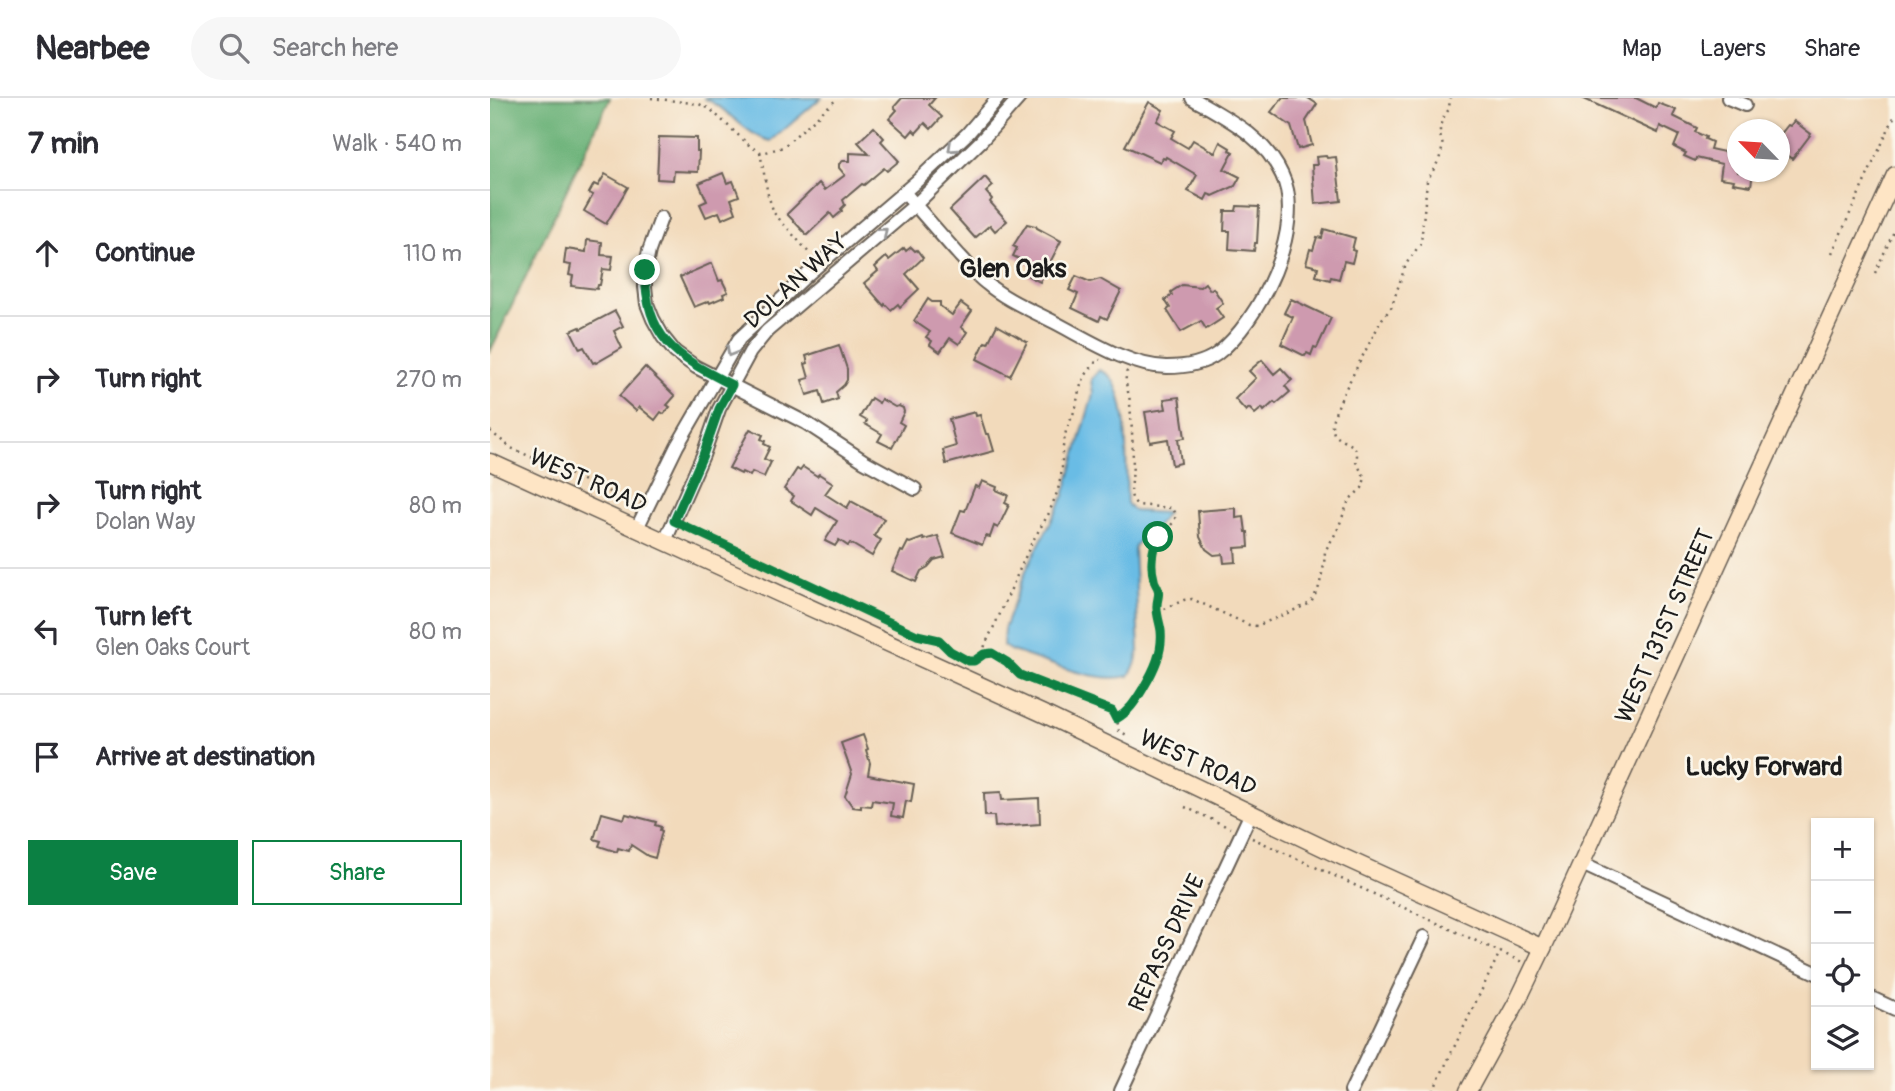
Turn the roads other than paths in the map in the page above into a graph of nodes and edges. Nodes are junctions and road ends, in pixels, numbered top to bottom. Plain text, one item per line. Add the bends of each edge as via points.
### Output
1 (998, 98) edge
2 (1019, 98) edge
3 (1192, 98) edge
4 (1728, 98) edge
5 (1745, 106) dead end
6 (1895, 174) edge
7 (904, 192) junction
8 (915, 205) junction
9 (661, 218) dead end
10 (717, 377) junction
11 (732, 385) junction
12 (490, 462) edge
13 (915, 489) dead end
14 (637, 528) junction
15 (665, 541) junction
16 (1251, 813) junction
17 (1582, 864) junction
18 (1424, 937) dead end
19 (1543, 948) junction
20 (1811, 971) edge
21 (1874, 1000) edge
22 (1895, 1010) edge
23 (1121, 1091) edge
24 (1351, 1091) edge
25 (1468, 1091) edge

1 -> 7 street, DOLAN WAY via 968,133
2 - 8 street, DOLAN WAY
3 - 8 street via 1254,136 1271,154 1284,178 1290,208 1287,236 1258,305 1242,330 1202,362 1165,367 1136,362 1010,300 984,282
4 - 5 street
6 - 17 street, WEST 131ST STREET
7 - 8 street
7 -> 10 street, DOLAN WAY via 739,339
11 -> 8 street, DOLAN WAY via 767,331
9 - 10 street via 645,270 647,304 675,352
10 - 11 street
10 - 14 street, DOLAN WAY
11 - 13 street via 806,423
11 - 15 street, DOLAN WAY
12 - 14 street, WEST ROAD
14 - 15 street, WEST ROAD
15 - 16 street, WEST ROAD
16 - 19 street, WEST ROAD
16 - 23 street, REPASS DRIVE
17 - 19 street, WEST 131ST STREET
17 - 20 street
18 - 24 street
19 - 25 street, WEST 131ST STREET
21 - 22 street

